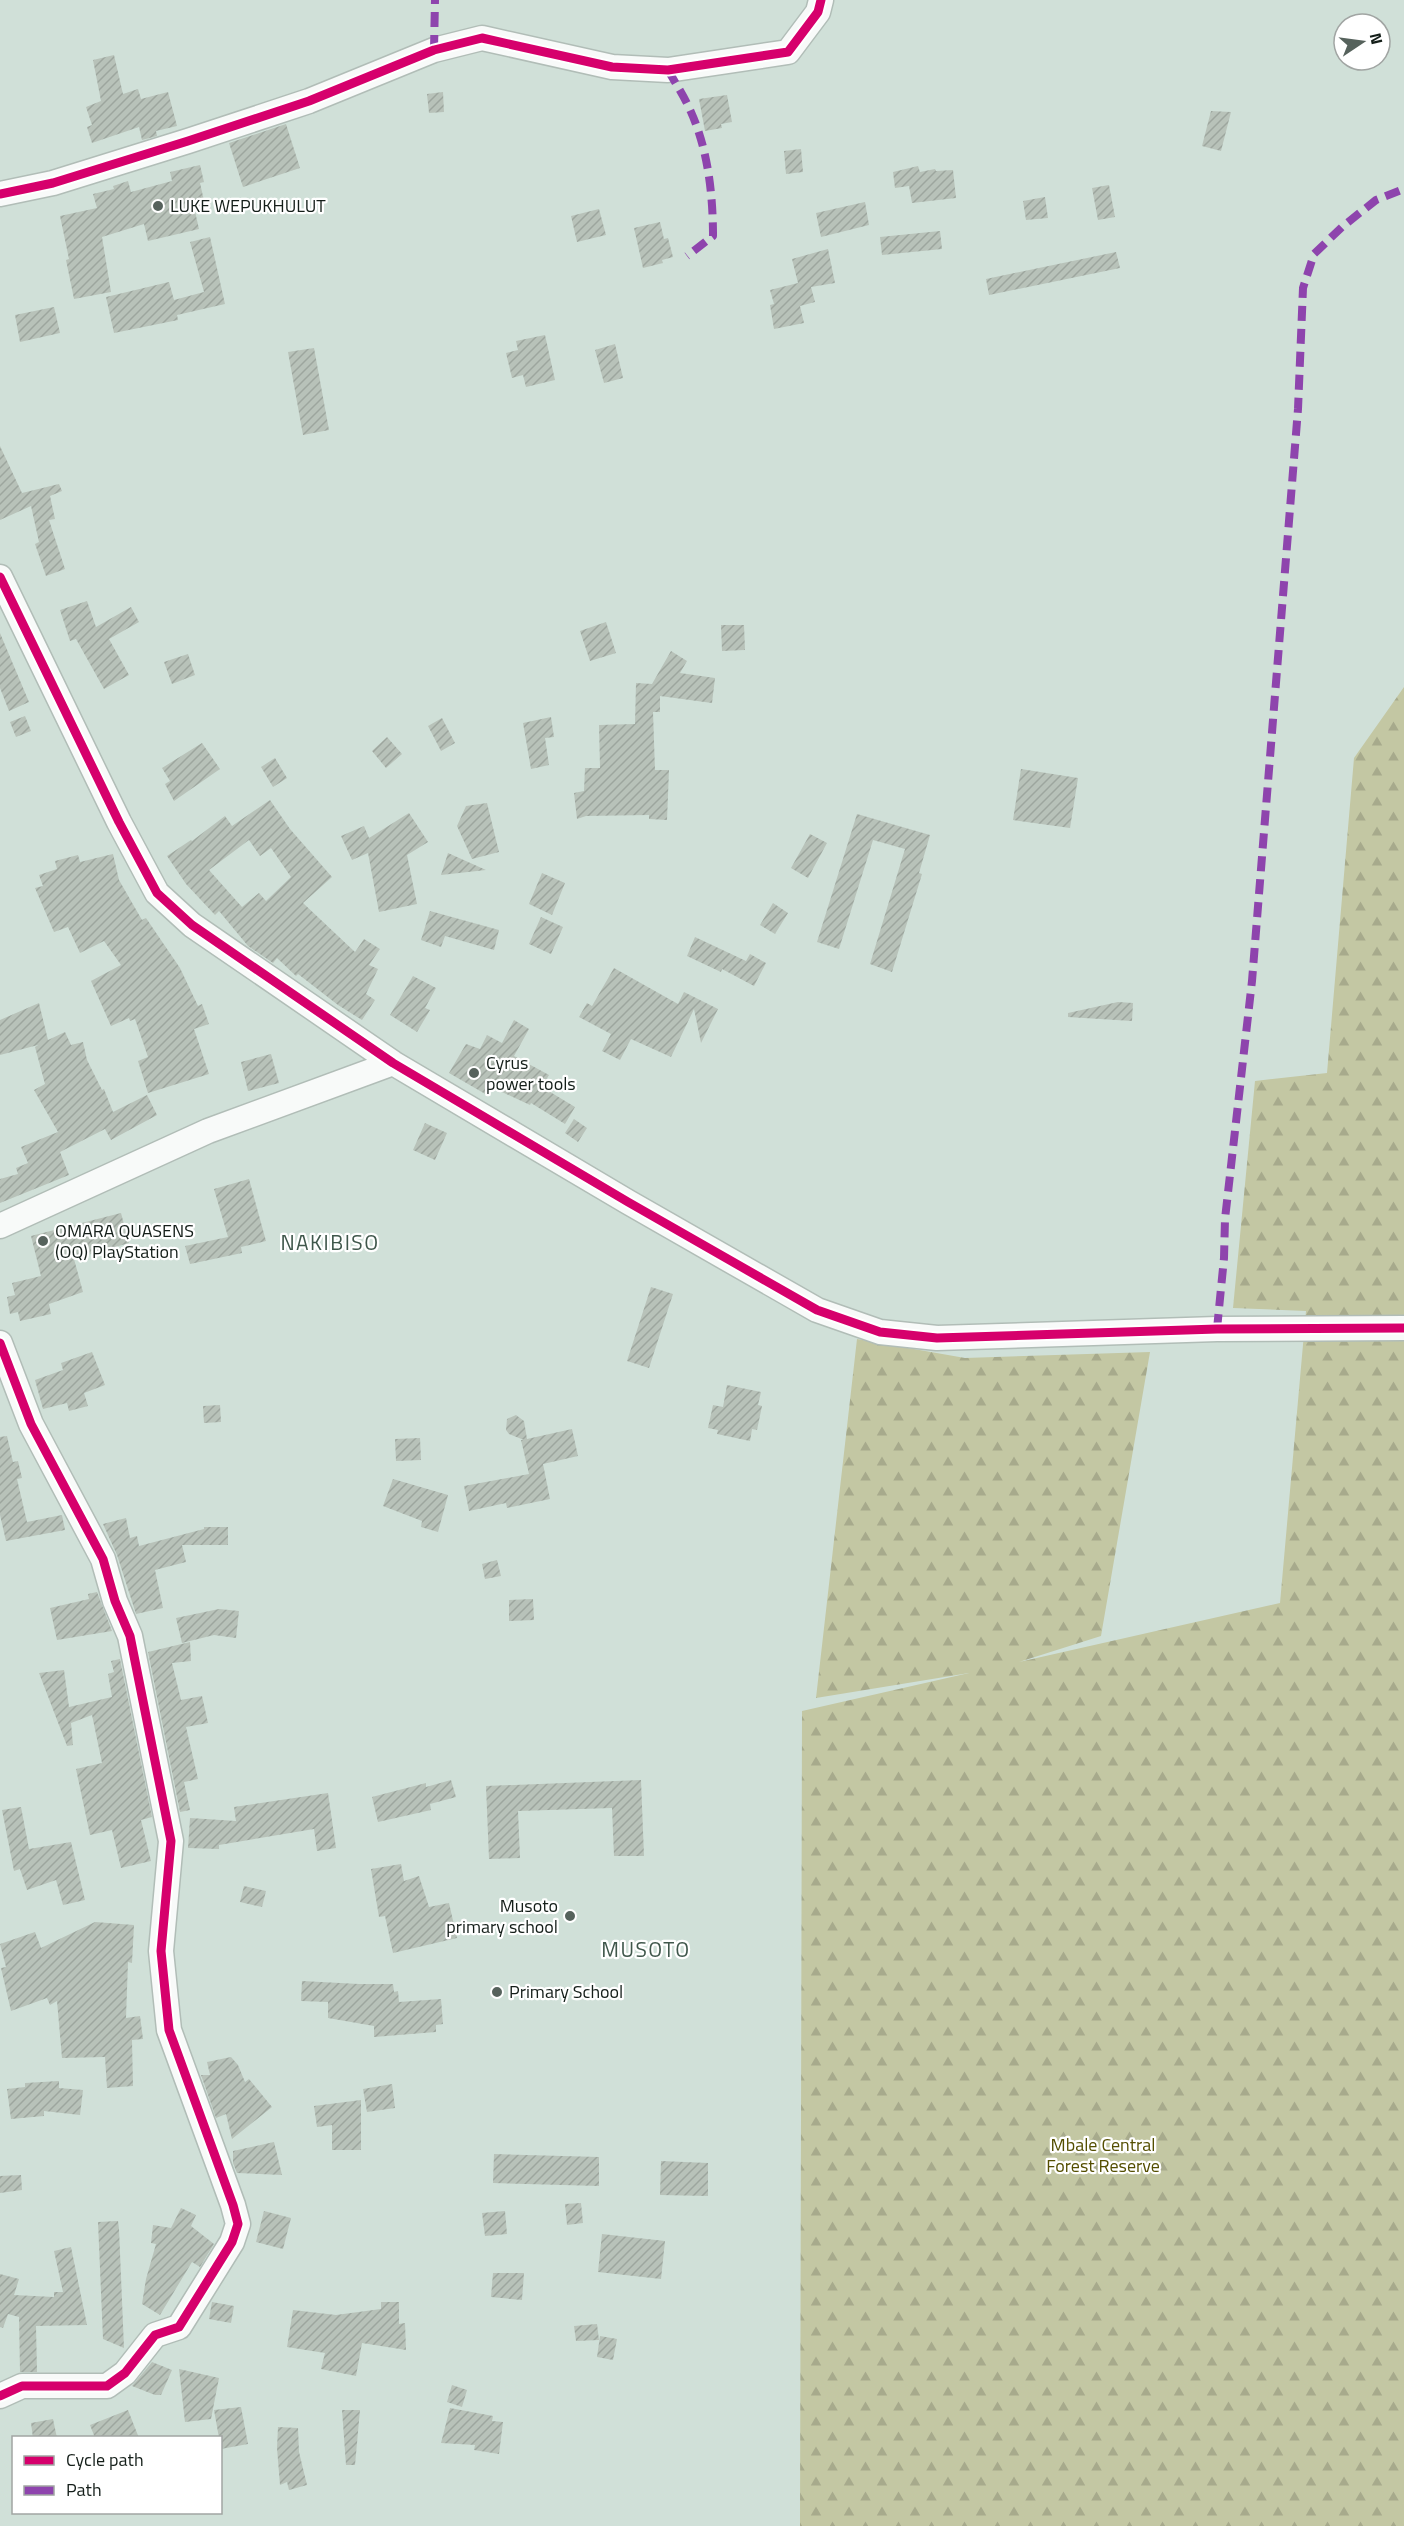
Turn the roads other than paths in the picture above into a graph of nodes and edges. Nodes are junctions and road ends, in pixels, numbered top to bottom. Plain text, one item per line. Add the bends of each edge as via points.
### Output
1 (821, 0) edge
2 (0, 194) edge
3 (0, 577) edge
4 (393, 1063) junction
5 (0, 1226) edge
6 (1404, 1328) edge
7 (0, 1343) edge
8 (0, 2396) edge

1 - 2 street via 818,12 788,52 668,70 612,67 482,38 434,50 309,101 188,141 53,183
3 - 4 street via 157,893 192,926
4 - 5 street via 208,1131
4 - 6 street via 817,1310 880,1332 937,1338 1217,1329
7 - 8 street via 32,1424 103,1559 130,1636 171,1841 161,1951 170,2030 238,2224 232,2242 179,2327 155,2335 116,2380 106,2386 22,2386

